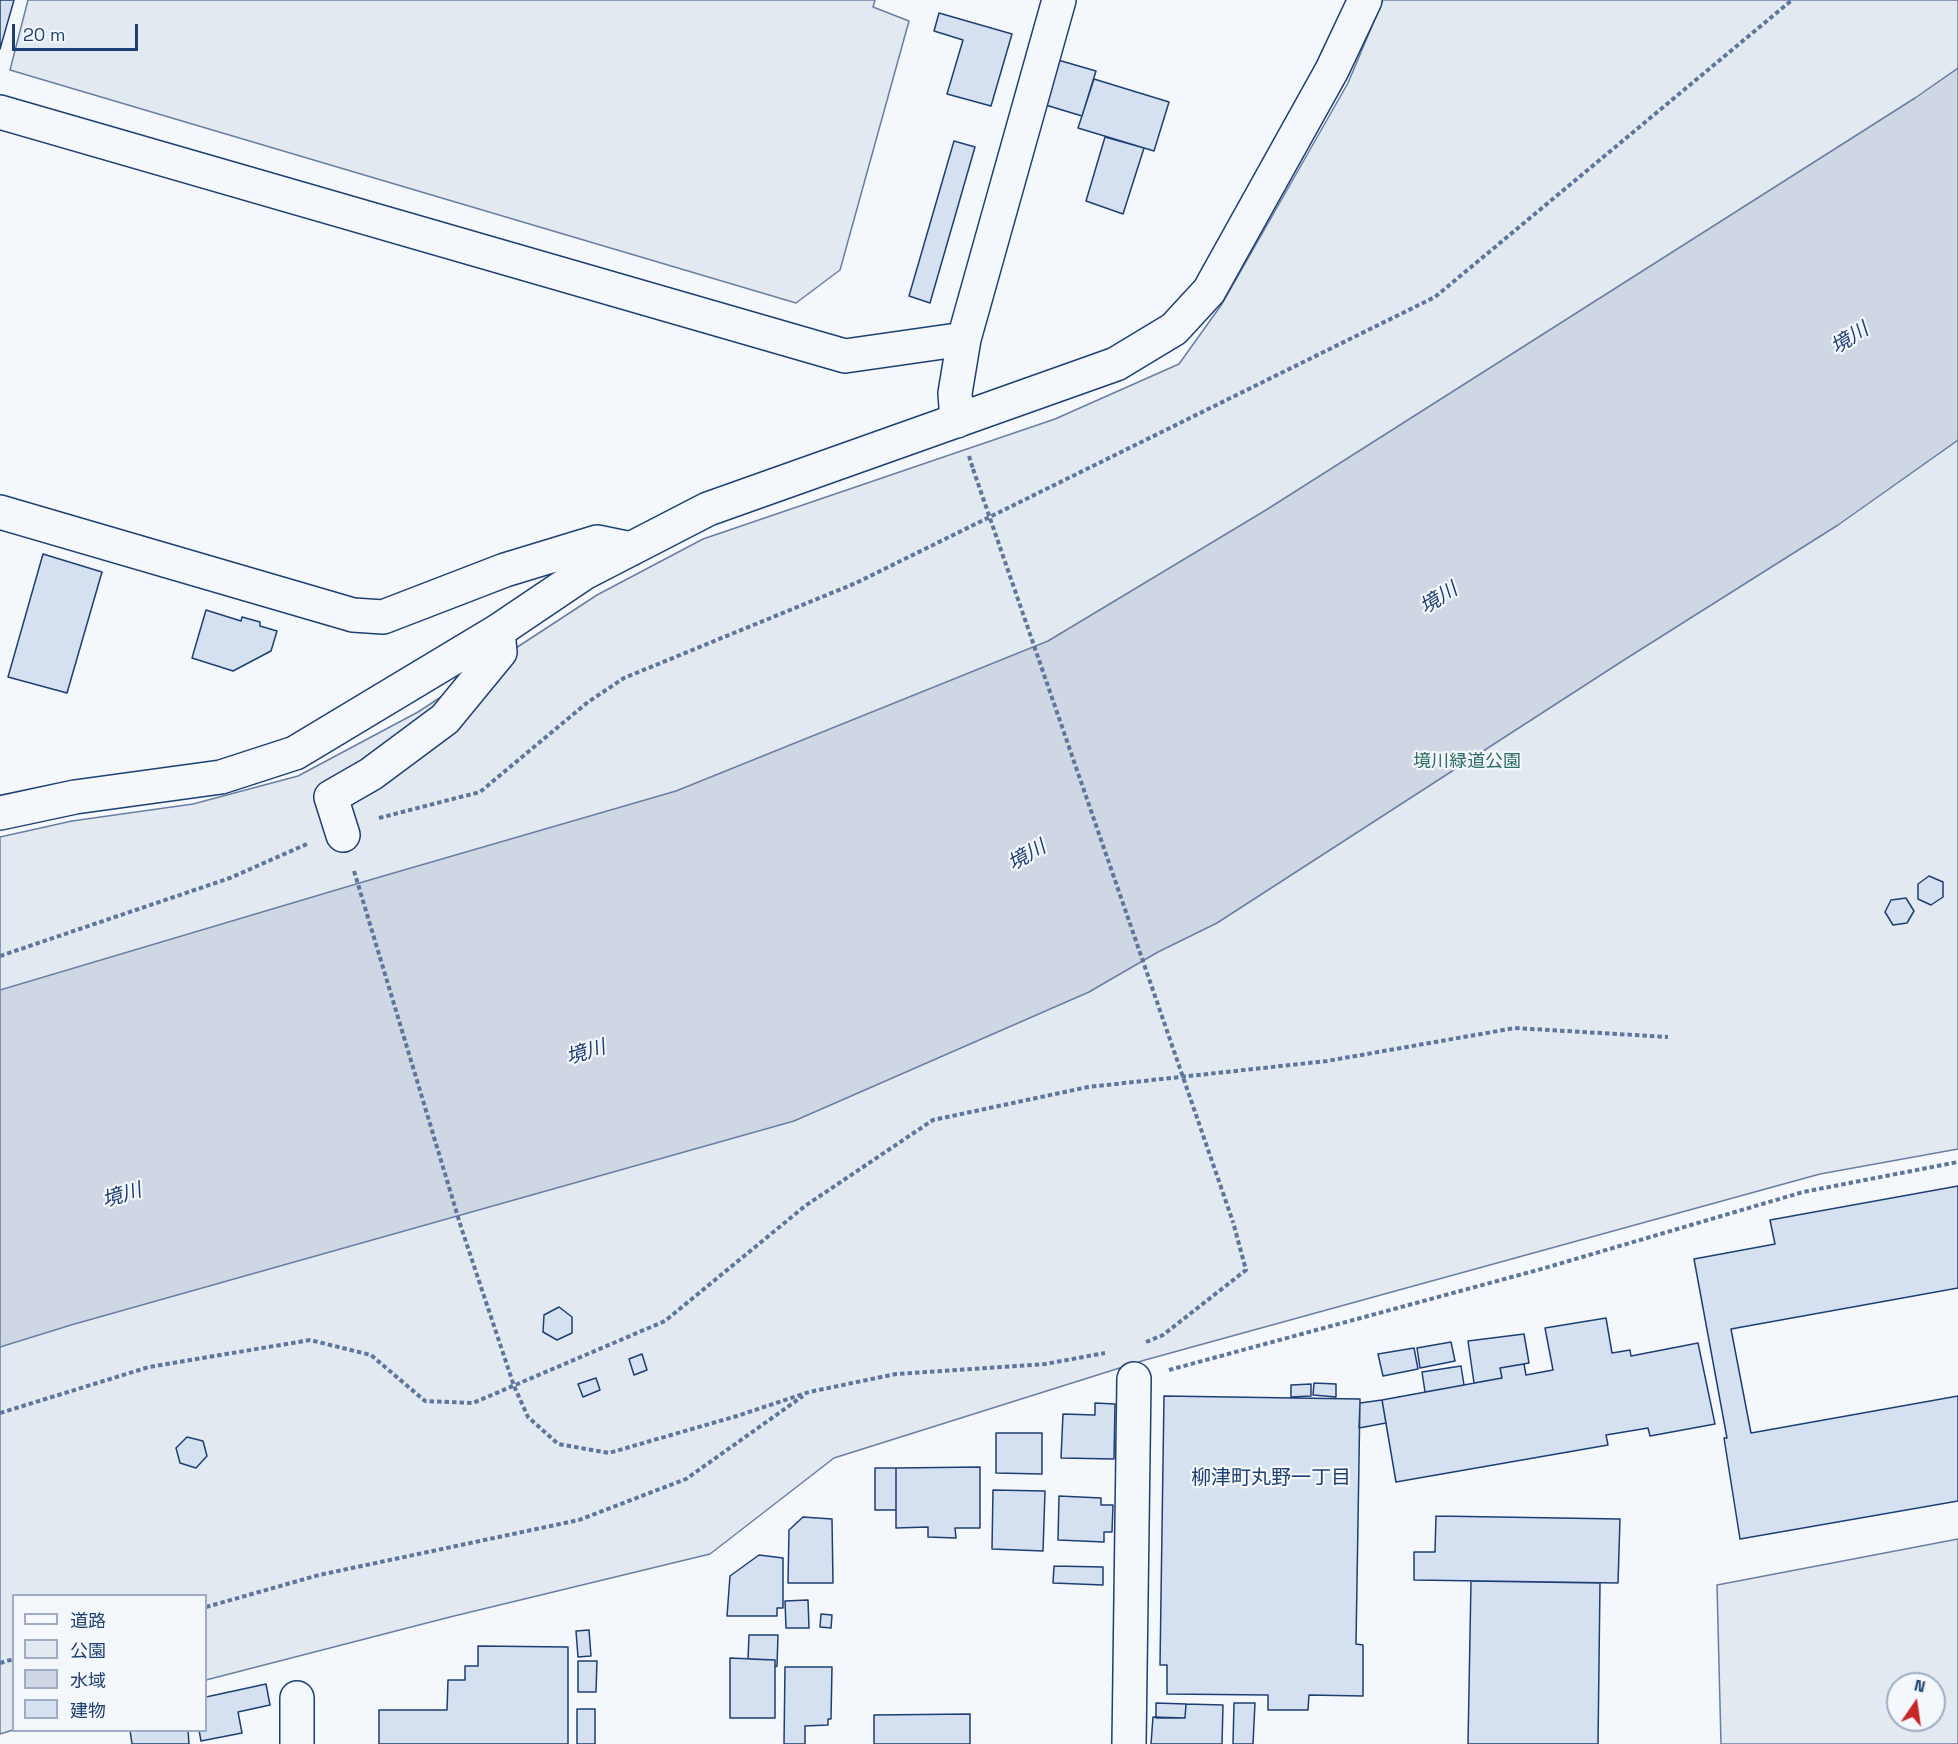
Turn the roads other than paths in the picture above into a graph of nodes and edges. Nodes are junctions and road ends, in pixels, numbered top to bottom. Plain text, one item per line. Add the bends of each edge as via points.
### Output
1 (1059, 0) edge
2 (1365, 0) edge
3 (0, 112) edge
4 (964, 339) junction
5 (957, 421) junction
6 (0, 512) edge
7 (631, 549) junction
8 (498, 631) junction
9 (0, 813) edge
10 (342, 831) road end
11 (1132, 1364) road end
12 (297, 1698) dead end
13 (297, 1744) edge
14 (1130, 1744) edge

1 - 4 street
2 - 5 street via 1332,70 1209,291 1174,329 1116,364
3 - 4 street via 844,356
4 - 5 street via 955,393
5 - 7 street via 708,509
6 - 7 street via 353,615 383,617 505,570 597,542
7 - 8 street via 584,573
8 - 9 street via 295,753 221,777 75,797
8 - 10 street via 500,652 445,719 371,774 331,797
11 - 14 street
12 - 13 street

